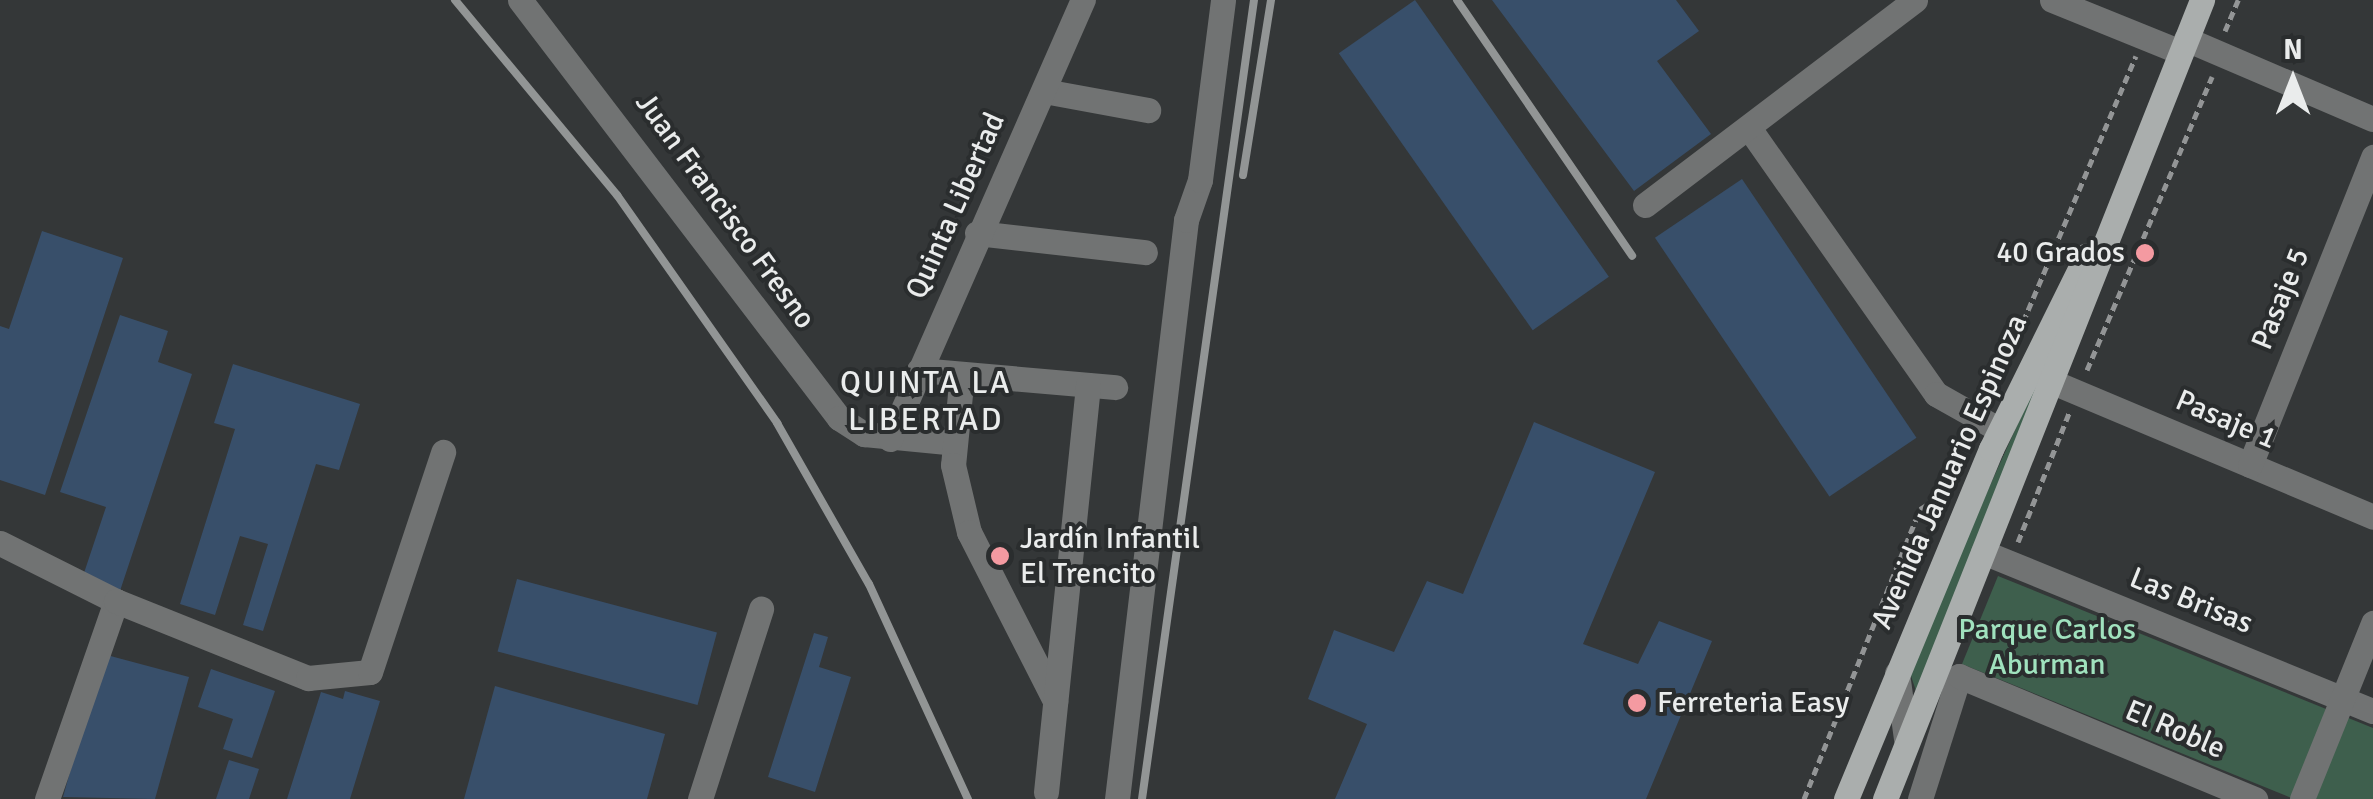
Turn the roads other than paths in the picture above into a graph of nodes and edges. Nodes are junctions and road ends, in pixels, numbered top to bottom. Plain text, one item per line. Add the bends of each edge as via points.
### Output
1 (520, 0) edge
2 (1083, 0) edge
3 (1224, 0) edge
4 (1915, 0) edge
5 (2052, 0) edge
6 (2202, 0) edge
7 (2182, 51) junction
8 (1044, 91) junction
9 (1148, 110) dead end
10 (2373, 120) edge
11 (1749, 128) junction
12 (2373, 157) edge
13 (2130, 179) junction
14 (1645, 205) dead end
15 (977, 233) junction
16 (1144, 252) dead end
17 (918, 370) junction
18 (962, 374) junction
19 (1088, 385) junction
20 (1115, 387) dead end
21 (2066, 388) junction
22 (2000, 430) junction
23 (890, 439) junction
24 (955, 443) junction
25 (443, 452) dead end
26 (2250, 466) junction
27 (2373, 517) edge
28 (0, 543) edge
29 (1984, 552) junction
30 (116, 601) junction
31 (761, 609) dead end
32 (2373, 623) edge
33 (1897, 672) junction
34 (2342, 698) junction
35 (1055, 702) junction
36 (2373, 712) edge
37 (1906, 739) junction
38 (1046, 792) dead end
39 (47, 799) edge
40 (700, 799) edge
41 (1117, 799) edge
42 (1846, 799) edge
43 (1884, 799) edge
44 (1920, 799) edge
45 (2255, 799) edge
46 (2302, 799) edge

1 - 23 street, Juan Francisco Fresno via 839,418
2 - 8 street, Quinta Libertad
3 - 41 street via 1200,180 1186,220
4 - 11 street
5 - 7 street
6 - 7 main road, Avenida Januario Espinoza
7 - 10 street
7 - 13 main road, Avenida Januario Espinoza
8 - 9 street
8 - 15 street, Quinta Libertad
11 - 14 street
11 - 22 street via 1936,394
12 - 26 street, Pasaje 5
13 - 21 main road, Avenida Januario Espinoza
13 - 22 main road, Avenida Januario Espinoza
15 - 16 street
15 - 17 street, Quinta Libertad
17 - 18 street
17 - 23 street, Quinta Libertad
18 - 19 street
18 - 24 street
19 - 20 street
19 - 35 street
21 - 26 street, Pasaje 1
21 - 29 main road, Avenida Januario Espinoza
22 - 33 main road, Avenida Januario Espinoza
23 - 24 street, Juan Francisco Fresno
24 - 35 street via 969,532
25 - 30 street via 370,672 308,678
26 - 27 street, Pasaje 1
28 - 30 street
29 - 34 street, Las Brisas
29 - 37 main road, Avenida Januario Espinoza
30 - 39 street
31 - 40 street
32 - 34 street
33 - 37 street
33 - 42 main road, Avenida Januario Espinoza
34 - 36 street, Las Brisas
34 - 46 street
35 - 38 street
37 - 43 main road, Avenida Januario Espinoza
44 - 45 street, El Roble via 1959,676

